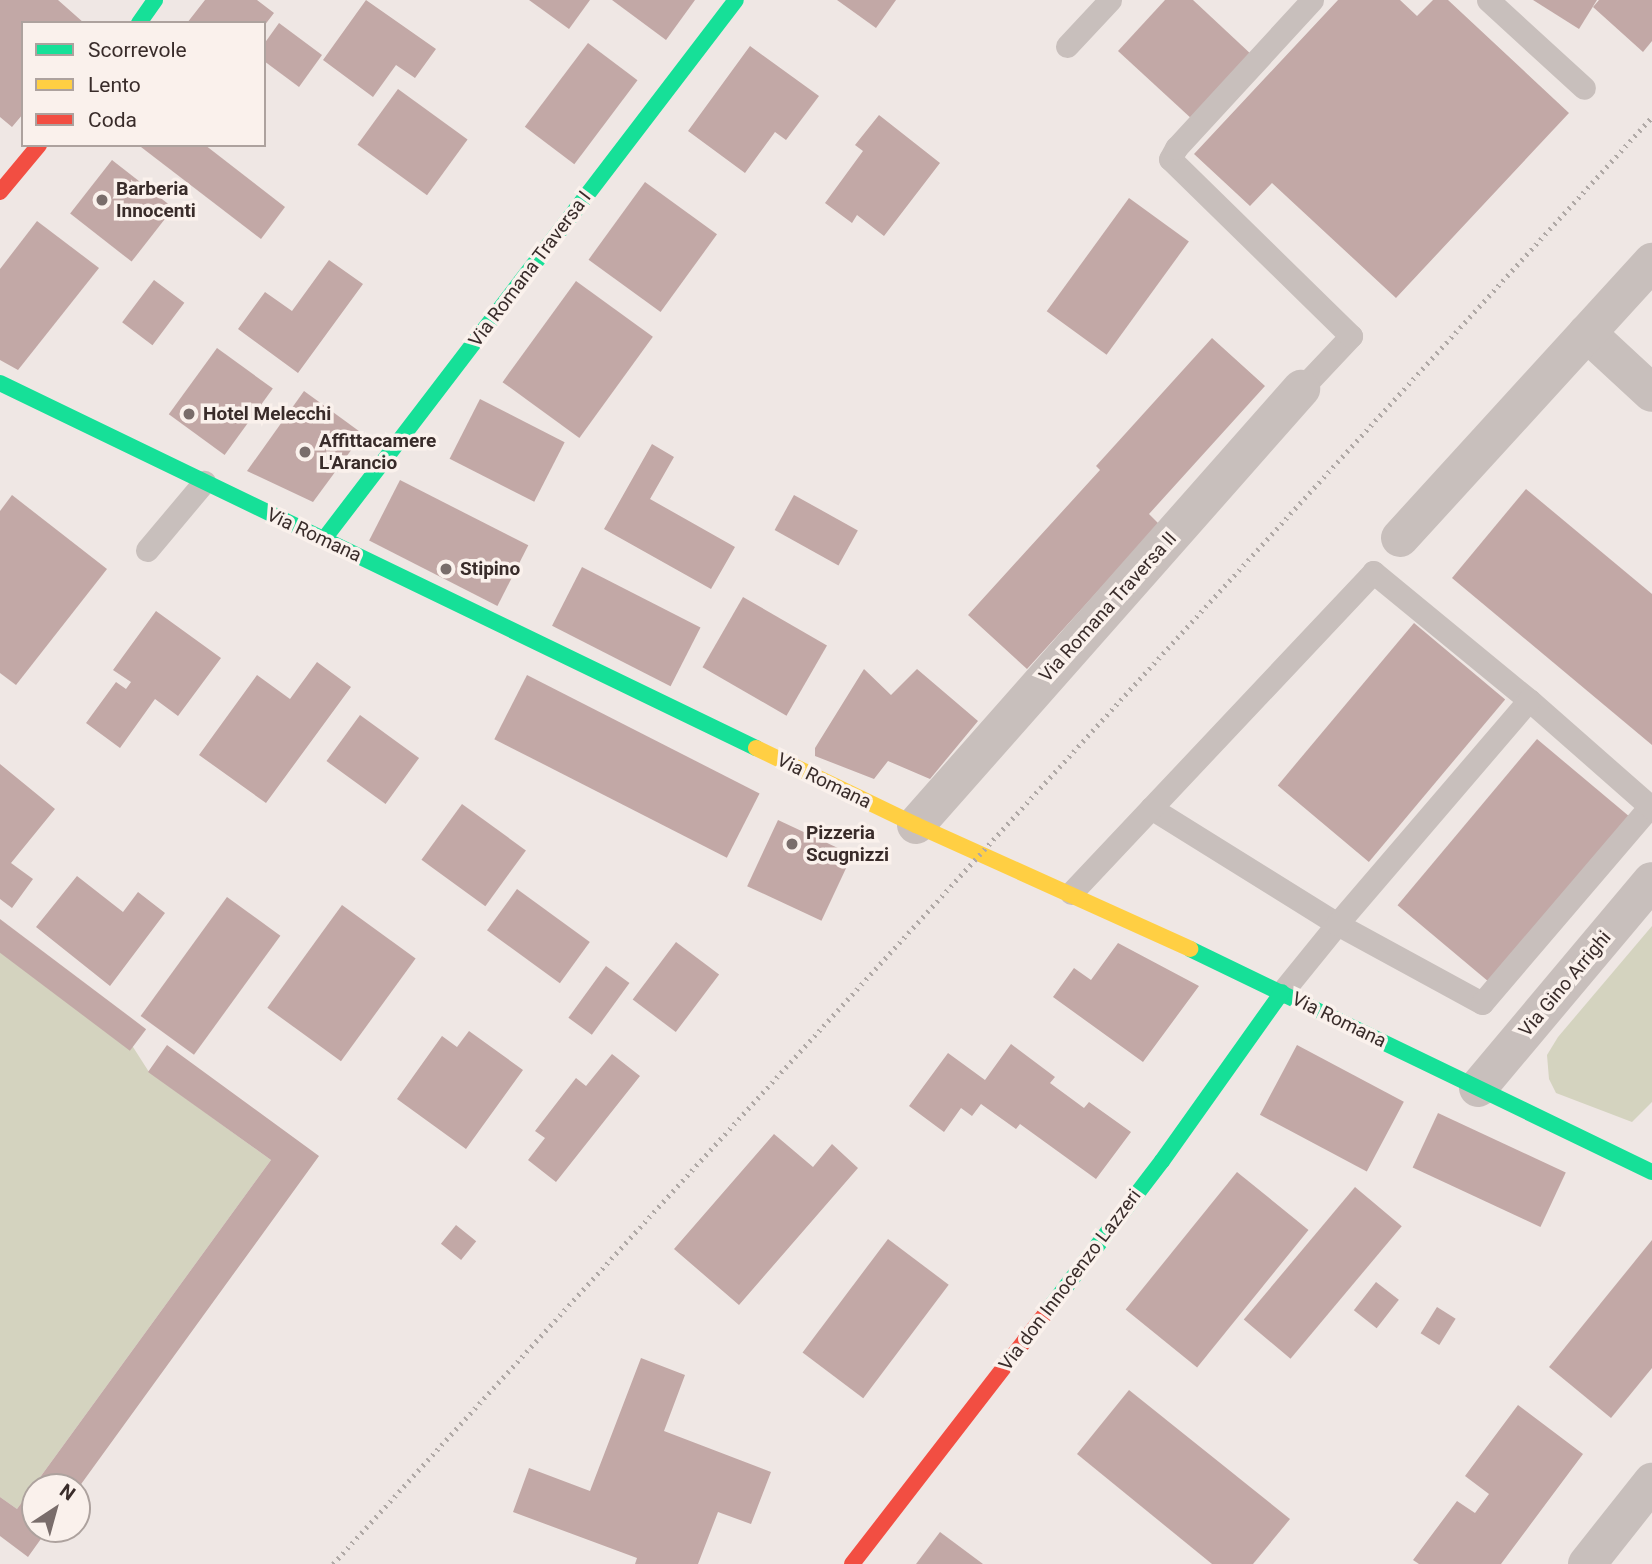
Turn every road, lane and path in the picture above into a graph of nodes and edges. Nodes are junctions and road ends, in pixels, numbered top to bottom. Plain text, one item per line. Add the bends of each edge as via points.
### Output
1 (155, 0) edge
2 (736, 0) edge
3 (1110, 0) edge
4 (1312, 0) edge
5 (1489, 0) edge
6 (140, 21) edge
7 (1067, 46) dead end
8 (1584, 88) dead end
9 (37, 147) edge
10 (0, 191) edge
11 (1652, 262) edge
12 (1587, 333) junction
13 (0, 383) edge
14 (1301, 390) joint
15 (1652, 393) edge
16 (204, 482) junction
17 (1400, 538) dead end
18 (324, 539) junction
19 (147, 550) dead end
20 (1529, 700) junction
21 (1651, 807) edge
22 (1151, 808) junction
23 (916, 825) junction
24 (1652, 881) edge
25 (1071, 893) junction
26 (1337, 924) junction
27 (1282, 992) junction
28 (1478, 1088) junction
29 (1652, 1172) edge
30 (1652, 1482) edge
31 (852, 1564) edge
32 (1587, 1564) edge

1 - 6 main road
2 - 18 main road, Via Romana Traversa I
3 - 7 lane
4 - 14 lane via 1170,159 1351,336
5 - 8 lane
9 - 10 main road
11 - 12 street
12 - 15 street
12 - 17 street
13 - 16 main road, Via Romana
14 - 23 street, Via Romana Traversa II
16 - 18 main road, Via Romana
16 - 19 lane
18 - 23 main road, Via Romana
20 - 21 lane
20 - 22 lane via 1373,572
20 - 26 lane
21 - 26 lane via 1482,1003
22 - 25 lane
22 - 26 lane
23 - 25 main road, Via Romana
24 - 28 street, Via Gino Arrighi
25 - 27 main road, Via Romana
26 - 27 lane
27 - 28 main road, Via Romana
27 - 31 main road, Via don Innocenzo Lazzeri via 1153,1172
28 - 29 main road, Via Romana
30 - 32 street

